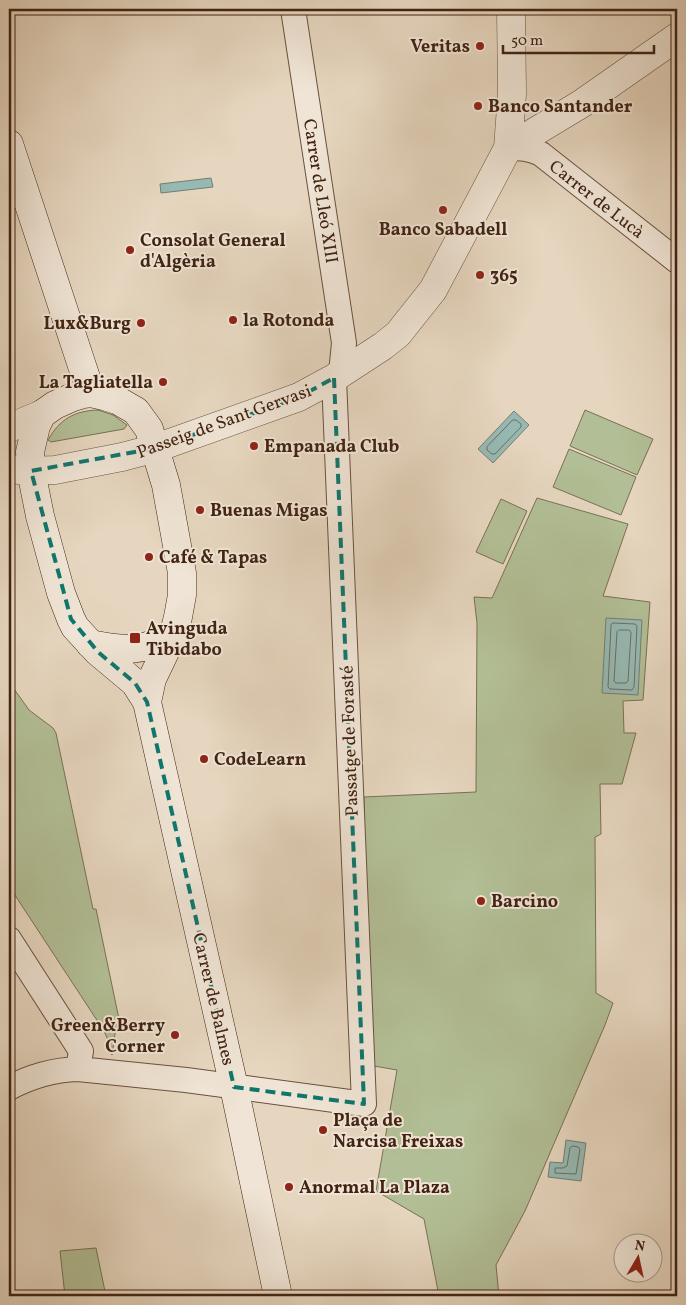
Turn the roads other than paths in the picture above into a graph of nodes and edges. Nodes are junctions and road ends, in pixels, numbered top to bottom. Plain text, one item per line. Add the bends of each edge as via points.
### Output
1 (293, 9) edge
2 (511, 9) edge
3 (677, 37) edge
4 (512, 94) junction
5 (542, 136) junction
6 (9, 144) edge
7 (508, 148) junction
8 (677, 261) edge
9 (338, 376) junction
10 (91, 393) junction
11 (42, 414) junction
12 (9, 428) edge
13 (156, 448) junction
14 (20, 470) edge
15 (172, 637) junction
16 (90, 644) junction
17 (147, 702) junction
18 (9, 939) edge
19 (78, 1069) junction
20 (234, 1087) junction
21 (9, 1088) edge
22 (278, 1296) edge

1 - 9 street, Carrer de Lleó XIII via 344,343
2 - 4 main road, Passeig de Sant Gervasi
3 - 5 main road via 581,104
4 - 5 main road via 520,107 538,119
4 - 7 main road, Passeig de Sant Gervasi
5 - 7 main road
5 - 8 street, Carrer de Lucà via 559,170
6 - 10 main road
7 - 9 main road, Passeig de Sant Gervasi via 433,290 398,334
9 - 13 main road, Passeig de Sant Gervasi via 299,397
9 - 20 street, Passatge de Forasté via 364,1104
10 - 11 main road via 73,396
10 - 13 main road via 117,400 136,411 149,429
11 - 12 main road
11 - 14 main road via 30,452
13 - 14 main road, Passeig de Sant Gervasi via 55,470
13 - 15 main road via 182,572 181,602
14 - 16 main road via 40,516 71,619
15 - 16 main road via 133,649
15 - 17 main road via 152,679
16 - 17 main road via 135,683
17 - 20 main road, Carrer de Balmes
18 - 19 street via 81,1051
19 - 20 street
19 - 21 street via 39,1074
20 - 22 main road, Carrer de Balmes

